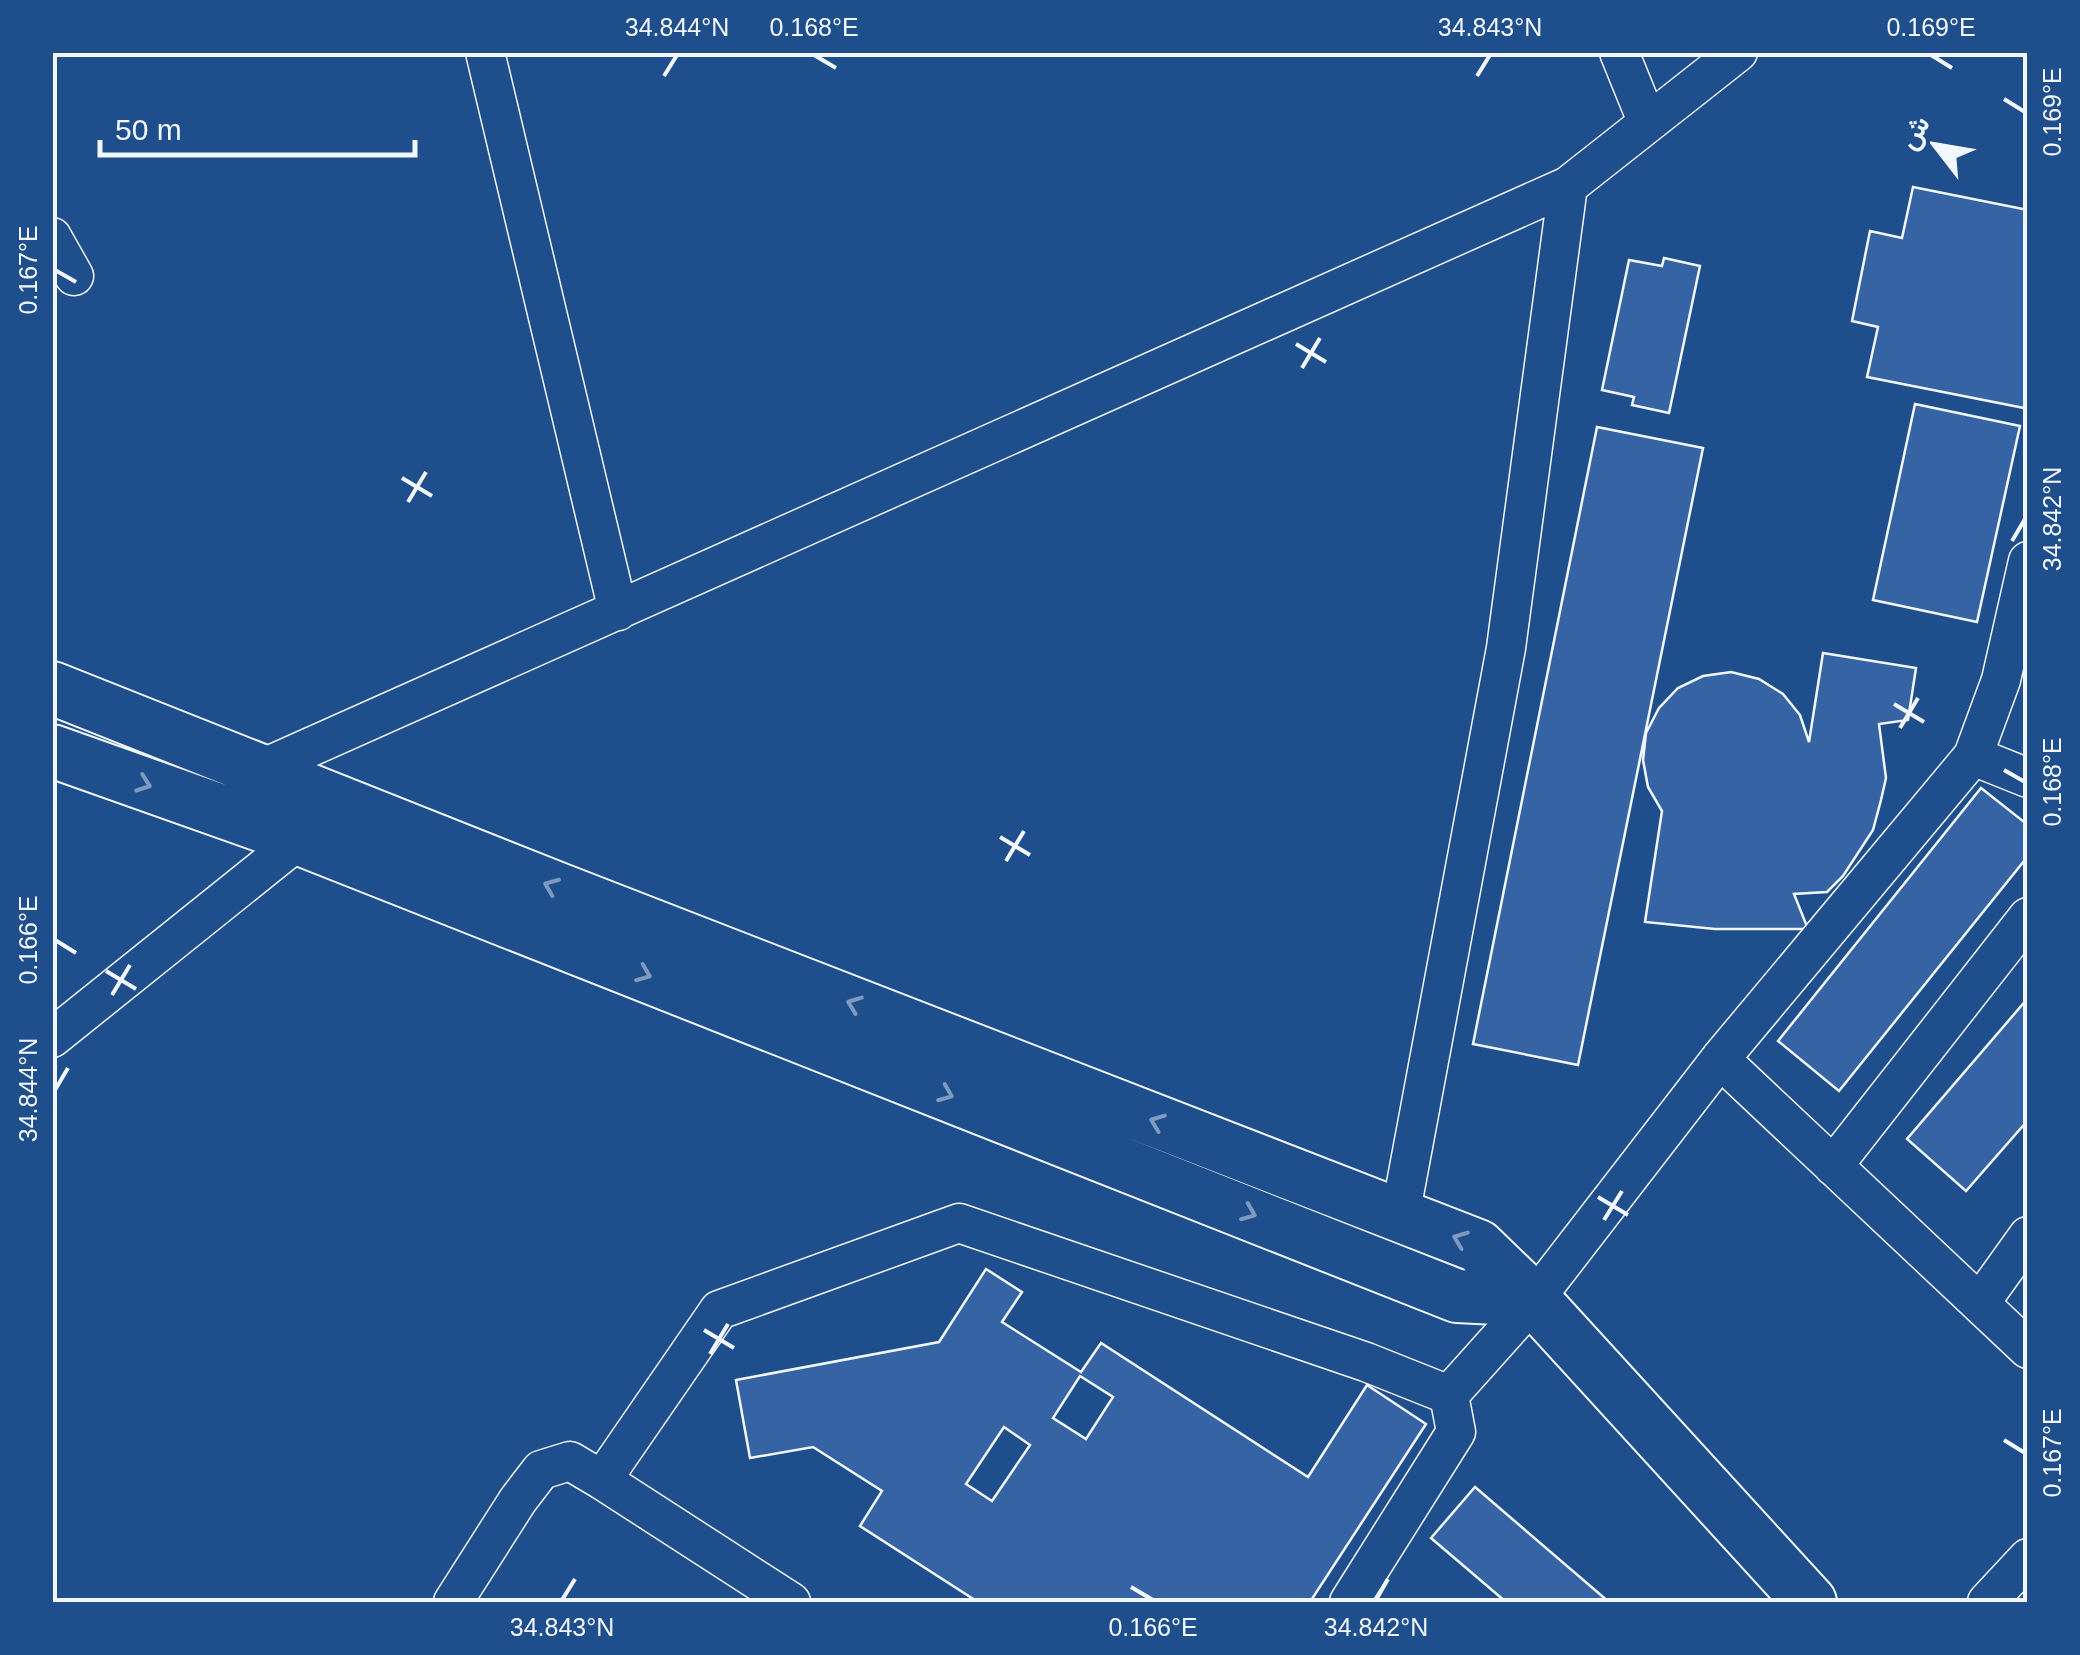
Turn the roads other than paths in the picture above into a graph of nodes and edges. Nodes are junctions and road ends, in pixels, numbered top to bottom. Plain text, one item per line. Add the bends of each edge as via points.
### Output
1 (468, 52) edge
2 (1619, 52) edge
3 (1738, 52) edge
4 (485, 53) edge
5 (1647, 122) junction
6 (1568, 186) junction
7 (52, 237) edge
8 (74, 276) dead end
9 (2028, 560) edge
10 (618, 611) junction
11 (52, 688) edge
12 (52, 751) edge
13 (1973, 756) junction
14 (259, 770) junction
15 (2028, 778) edge
16 (300, 839) junction
17 (2028, 918) edge
18 (52, 1038) edge
19 (1720, 1059) junction
20 (1834, 1166) junction
21 (1400, 1216) junction
22 (2028, 1236) edge
23 (1534, 1300) junction
24 (1980, 1303) junction
25 (2028, 1348) edge
26 (1449, 1395) junction
27 (602, 1480) junction
28 (2028, 1558) edge
29 (453, 1602) edge
30 (790, 1602) edge
31 (1349, 1602) edge
32 (1810, 1602) edge
33 (1987, 1602) edge

1 - 4 street
2 - 5 street
3 - 5 street
4 - 10 street
5 - 6 street
6 - 10 street
6 - 21 street via 1506,648
7 - 8 street
9 - 13 street via 2001,680
10 - 14 street
11 - 14 main road
12 -> 16 main road
13 - 15 street
13 - 19 street
21 -> 14 main road
16 - 18 street
16 -> 23 main road via 1457,1296
17 - 20 street
19 - 20 street
19 - 23 street
20 - 24 street
23 -> 21 main road via 1478,1246
22 - 24 street
23 - 26 street
23 - 32 main road
24 - 25 street
26 - 27 street via 960,1223 718,1310
26 - 31 street via 1456,1432
27 - 29 street via 570,1461 540,1470
27 - 30 street
28 - 33 street

